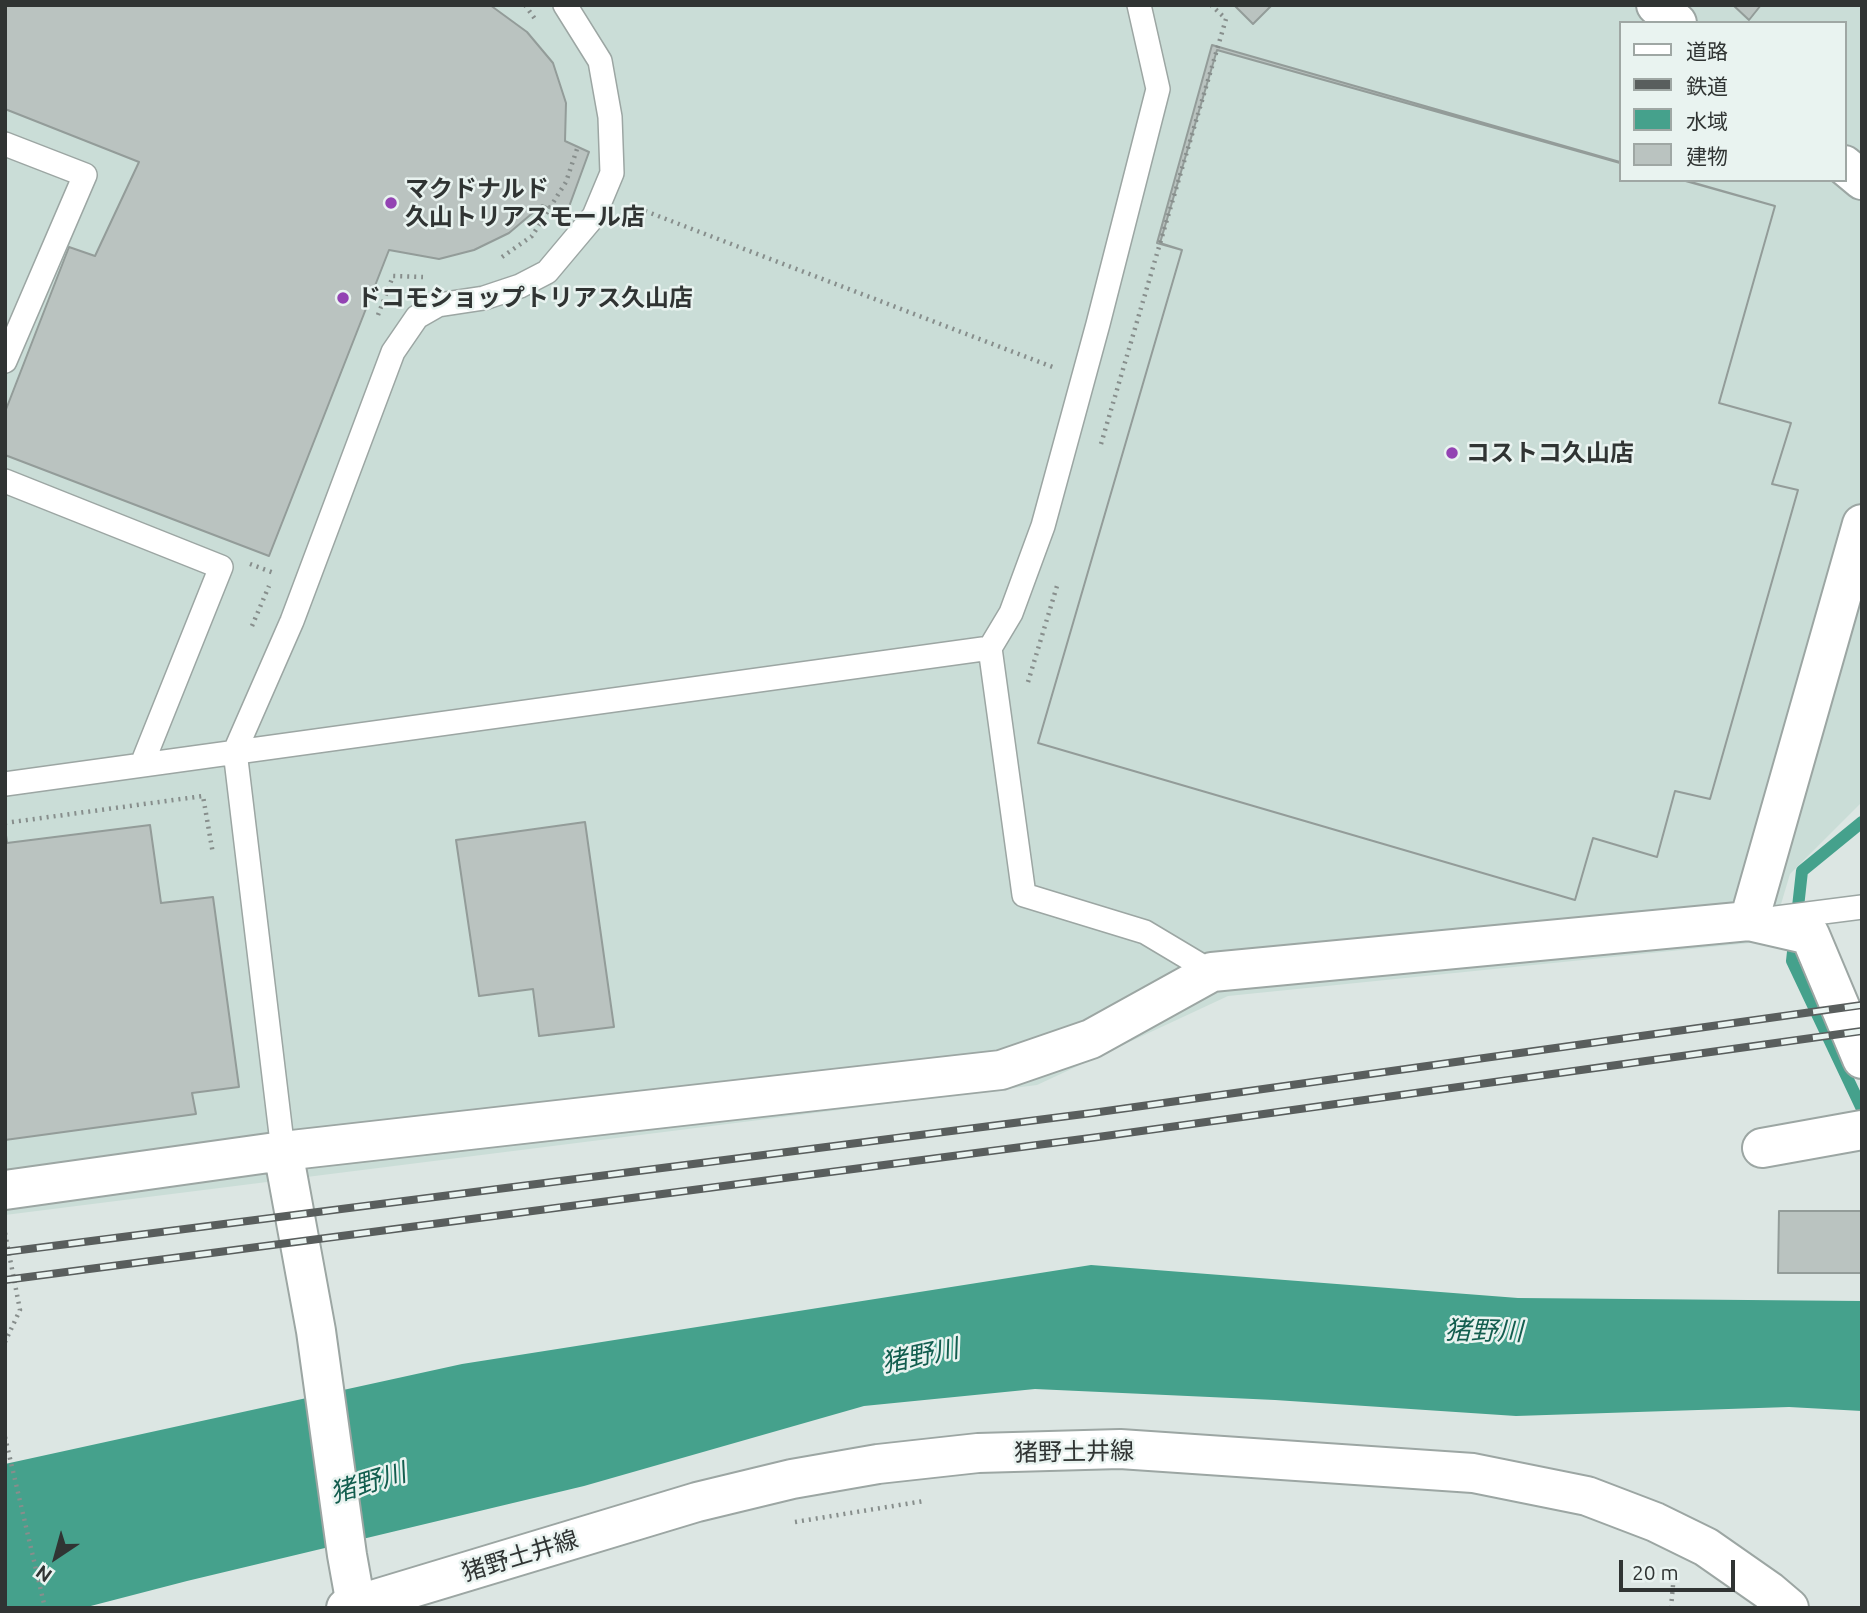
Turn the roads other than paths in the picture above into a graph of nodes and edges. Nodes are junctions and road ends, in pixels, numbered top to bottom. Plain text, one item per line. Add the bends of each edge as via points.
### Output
1 (565, 5) edge
2 (1139, 5) edge
3 (1656, 5) edge
4 (1675, 21) edge
5 (5, 144) edge
6 (1846, 167) edge
7 (1862, 180) edge
8 (5, 361) edge
9 (5, 481) edge
10 (1862, 524) edge
11 (990, 648) junction
12 (235, 751) junction
13 (142, 764) junction
14 (5, 784) edge
15 (1862, 907) edge
16 (1749, 921) junction
17 (1212, 972) junction
18 (1862, 1059) edge
19 (1862, 1129) edge
20 (1762, 1147) dead end
21 (283, 1151) junction
22 (5, 1189) edge
23 (351, 1606) edge
24 (1789, 1608) edge

1 - 12 lane via 600,61 610,117 612,173 594,216 547,272 484,298 438,305 417,317 393,352 292,621
2 - 11 lane via 1158,89 1043,526 1011,613
3 - 4 street
5 - 8 lane via 85,175
6 - 7 street
9 - 13 lane via 221,567
10 - 16 street
11 - 12 lane
11 - 17 lane via 1024,895 1145,932
12 - 13 lane
12 - 21 lane
13 - 14 lane
15 - 16 lane
16 - 17 street
16 - 18 street via 1810,935
17 - 21 street via 1091,1039 1001,1070
19 - 20 street
21 - 22 street
21 - 23 street via 316,1331
23 - 24 street, 猪野土井線 via 697,1502 792,1479 978,1453 1120,1449 1473,1473 1587,1496 1706,1548

